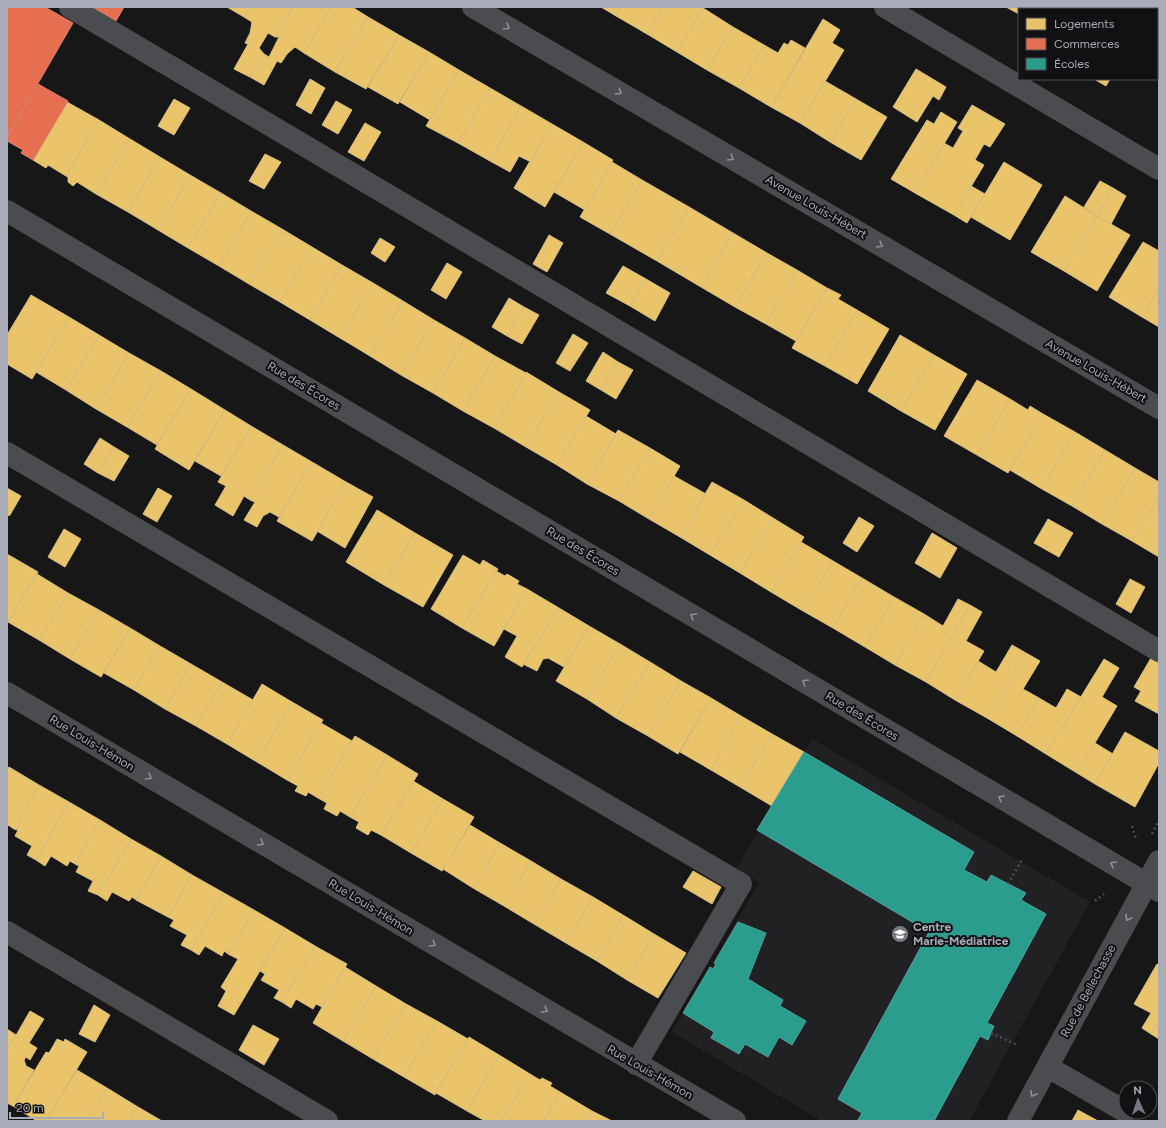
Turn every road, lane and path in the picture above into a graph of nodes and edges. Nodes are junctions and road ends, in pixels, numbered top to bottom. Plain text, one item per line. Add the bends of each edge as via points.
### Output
1 (70, 7) edge
2 (473, 7) edge
3 (885, 7) edge
4 (1159, 169) edge
5 (7, 211) edge
6 (1159, 408) edge
7 (7, 453) edge
8 (1159, 651) edge
9 (7, 693) edge
10 (1132, 826) dead end
11 (1136, 839) dead end
12 (1023, 858) dead end
13 (1159, 861) edge
14 (1008, 884) dead end
15 (1153, 888) edge
16 (1104, 894) dead end
17 (1095, 901) dead end
18 (7, 932) edge
19 (991, 1033) dead end
20 (1017, 1045) dead end
21 (636, 1064) junction
22 (1048, 1067) junction
23 (1118, 1107) edge
24 (327, 1121) edge
25 (735, 1121) edge
26 (1018, 1121) edge

1 - 8 street
2 -> 6 street, Avenue Louis-Hébert
3 - 4 street
15 -> 5 street, Rue des Écores
7 - 21 street via 741,884
9 -> 21 street, Rue Louis-Hémon
10 - 11 path
12 - 14 path
13 - 15 street, Rue de Bellechasse
15 -> 22 street, Rue de Bellechasse
16 - 17 path
18 - 24 street
19 - 20 path
21 - 25 street, Rue Louis-Hémon
22 - 23 street
22 -> 26 street, Rue de Bellechasse

